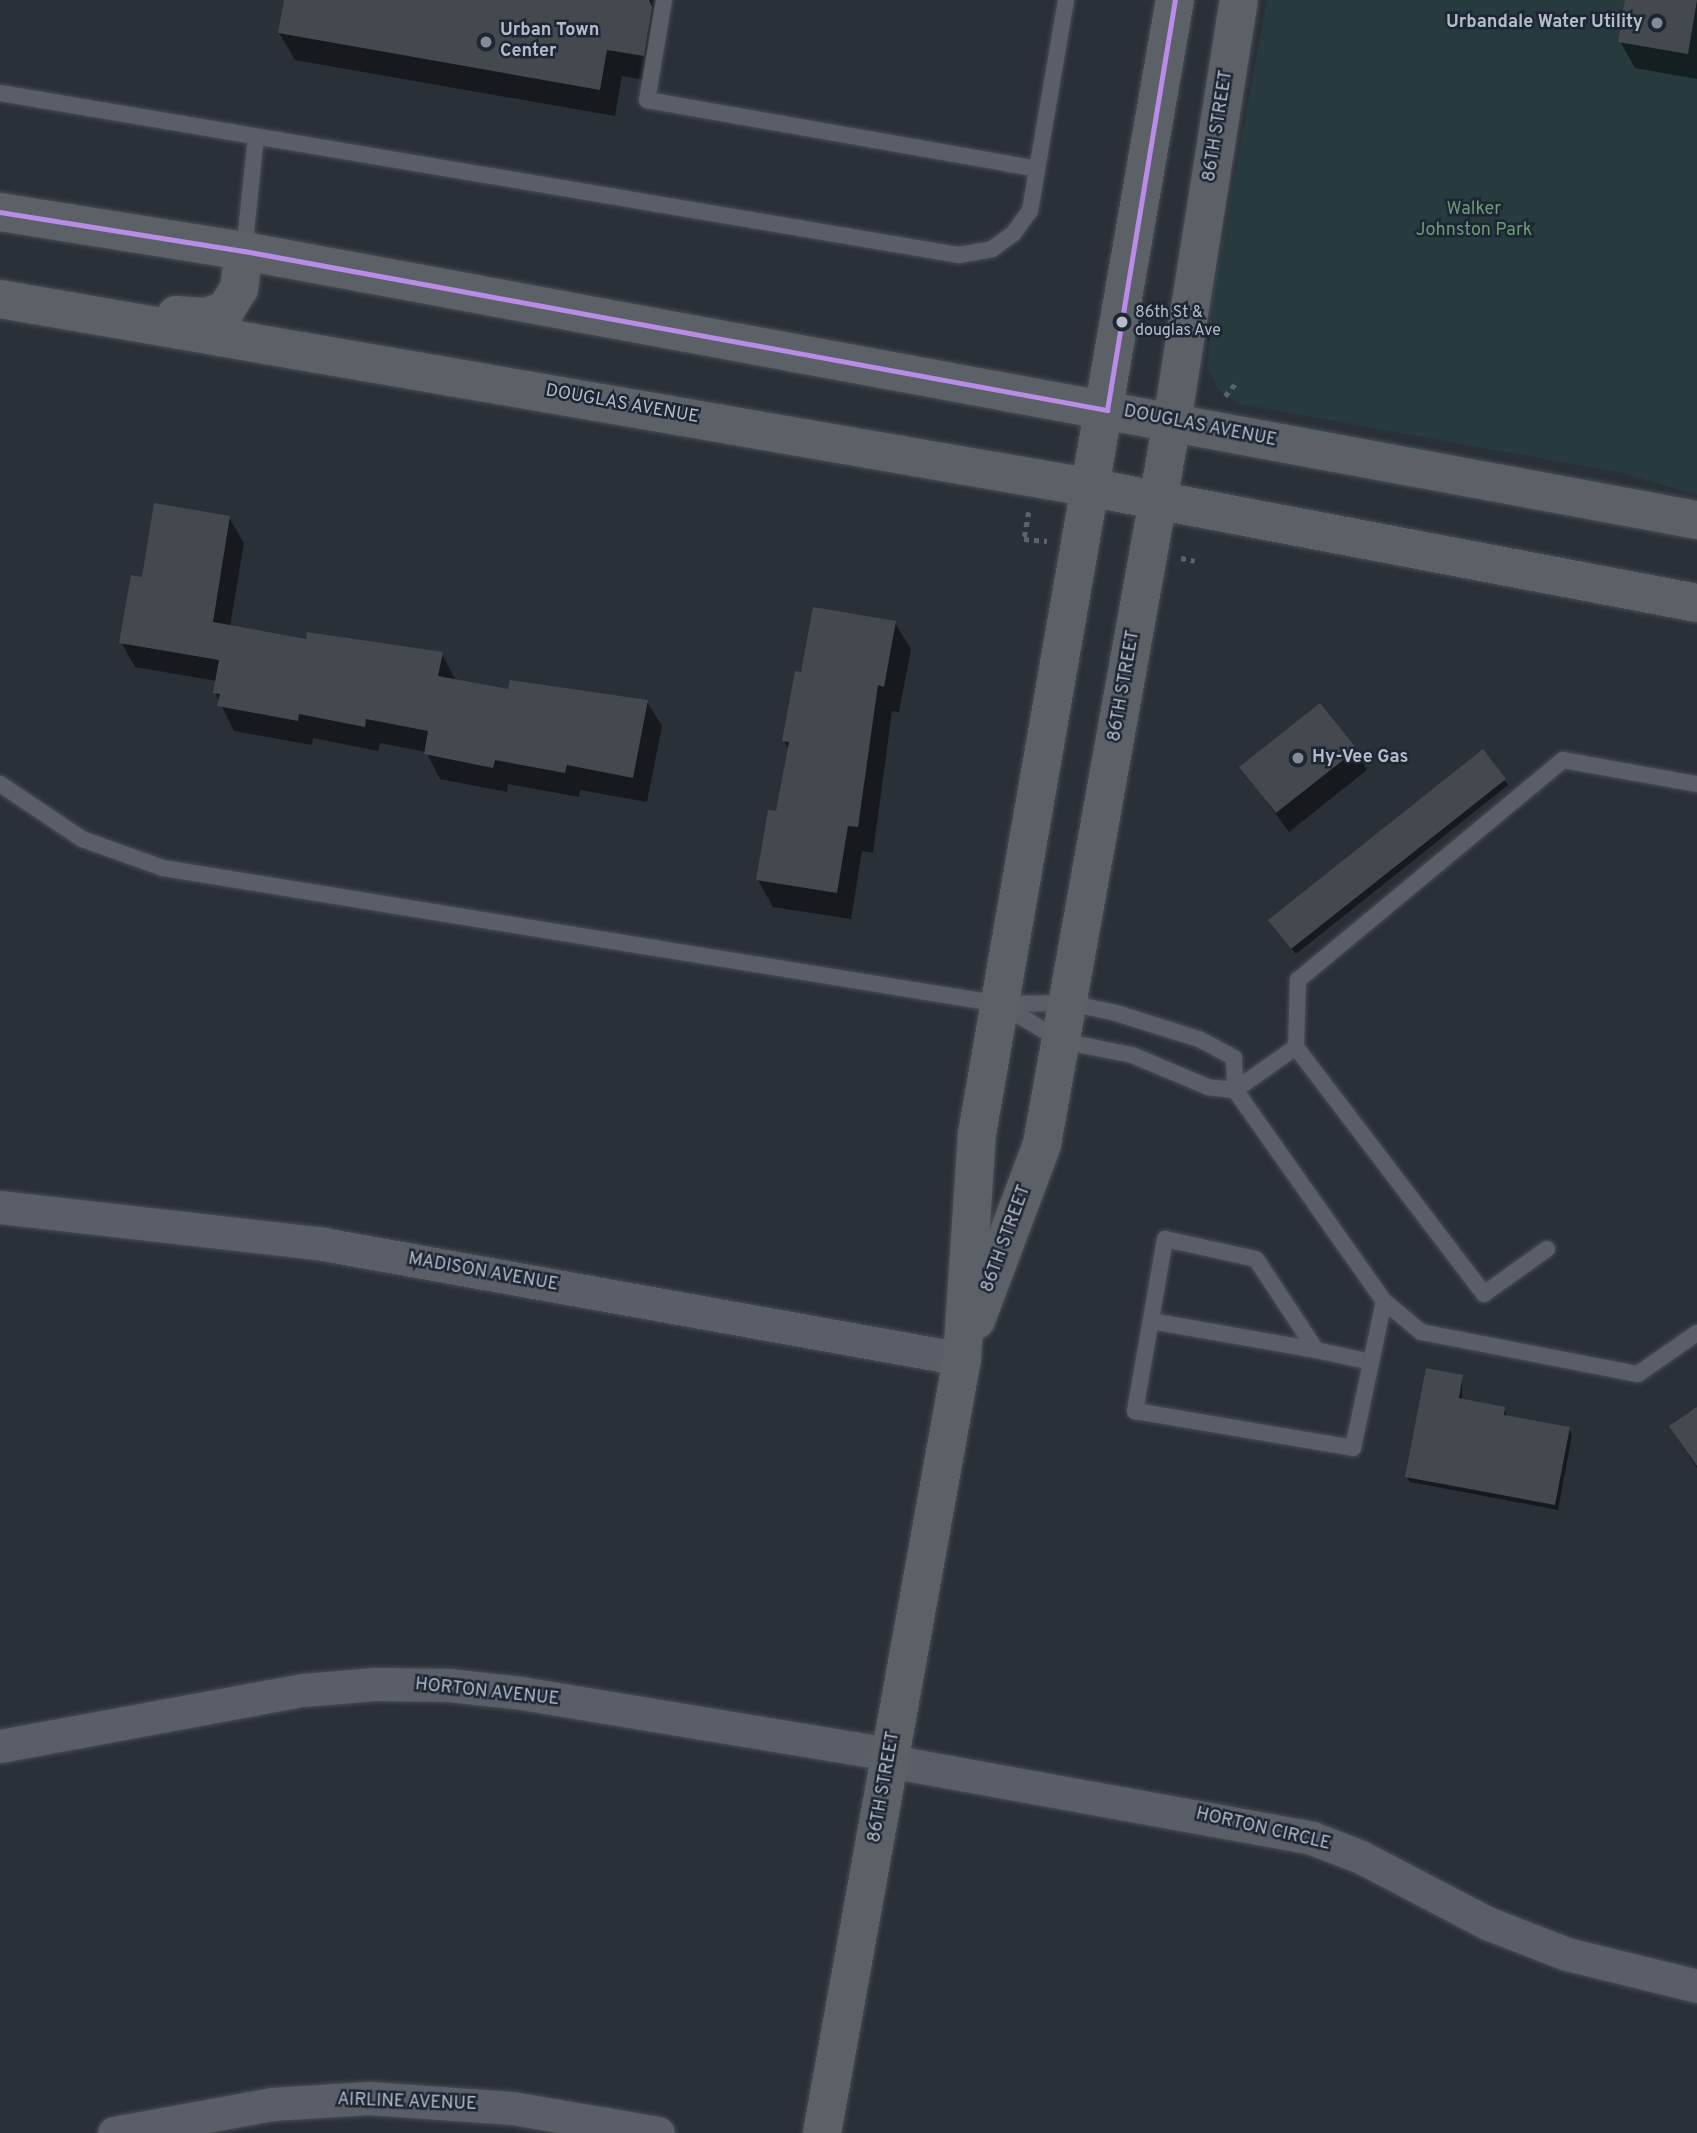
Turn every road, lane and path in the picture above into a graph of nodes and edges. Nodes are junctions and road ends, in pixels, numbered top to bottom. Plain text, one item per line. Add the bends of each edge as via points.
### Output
1 (664, 0) edge
2 (1066, 0) edge
3 (1175, 0) edge
4 (1239, 0) edge
5 (0, 93) edge
6 (256, 137) junction
7 (1037, 169) junction
8 (0, 212) edge
9 (244, 251) junction
10 (9, 301) edge
11 (1235, 383) dead end
12 (1225, 396) dead end
13 (1107, 410) junction
14 (1172, 422) junction
15 (1093, 488) junction
16 (1158, 500) junction
17 (1697, 520) edge
18 (1697, 603) edge
19 (0, 784) edge
20 (1697, 784) edge
21 (1070, 1003) junction
22 (1000, 1004) junction
23 (1062, 1041) junction
24 (1296, 1047) junction
25 (1236, 1090) junction
26 (0, 1207) edge
27 (1547, 1249) dead end
28 (1384, 1301) junction
29 (1151, 1321) junction
30 (1697, 1333) edge
31 (1316, 1350) junction
32 (962, 1359) junction
33 (1371, 1362) junction
34 (0, 1746) edge
35 (890, 1757) junction
36 (1697, 1986) edge
37 (114, 2133) edge
38 (658, 2133) edge
39 (822, 2133) edge

1 - 7 lane via 648,100
2 - 7 lane
3 - 13 main road, 86TH STREET
4 - 14 main road, 86TH STREET
5 - 6 lane
6 - 7 lane via 959,255 992,249 1013,234 1030,211
6 - 9 lane
8 - 9 main road, DOUGLAS AVENUE
9 - 10 main road via 239,289 225,311 204,317 56,296
9 - 13 main road, DOUGLAS AVENUE
10 - 15 main road, DOUGLAS AVENUE
11 - 12 path
13 - 14 main road, DOUGLAS AVENUE
13 - 15 main road, 86TH STREET
14 - 16 main road, 86TH STREET
14 - 17 main road, DOUGLAS AVENUE
15 - 16 main road, DOUGLAS AVENUE
15 - 22 main road, 86TH STREET
16 - 18 main road, DOUGLAS AVENUE
16 - 21 main road, 86TH STREET
19 - 22 lane via 82,839 163,868
20 - 24 lane via 1563,760 1298,980
21 - 22 lane
21 - 23 main road, 86TH STREET
21 - 25 lane via 1199,1039 1234,1058
22 - 23 lane
22 - 32 main road, 86TH STREET via 977,1134
23 - 25 lane via 1132,1055 1208,1087
23 - 32 main road, 86TH STREET via 1042,1144
24 - 25 lane
24 - 27 lane via 1484,1294
25 - 28 lane
26 - 32 street, MADISON AVENUE via 323,1244
28 - 30 lane via 1421,1332 1638,1374
28 - 33 lane
29 - 31 lane
29 - 31 lane via 1165,1239 1256,1259
29 - 33 lane via 1135,1411 1353,1448
31 - 33 lane
32 - 35 main road, 86TH STREET
34 - 35 street, HORTON AVENUE via 303,1690 400,1684 522,1693
35 - 36 street, HORTON CIRCLE via 1312,1838 1361,1857 1487,1923 1555,1950
35 - 39 main road, 86TH STREET
37 - 38 street, AIRLINE AVENUE via 272,2104 369,2098 512,2108

